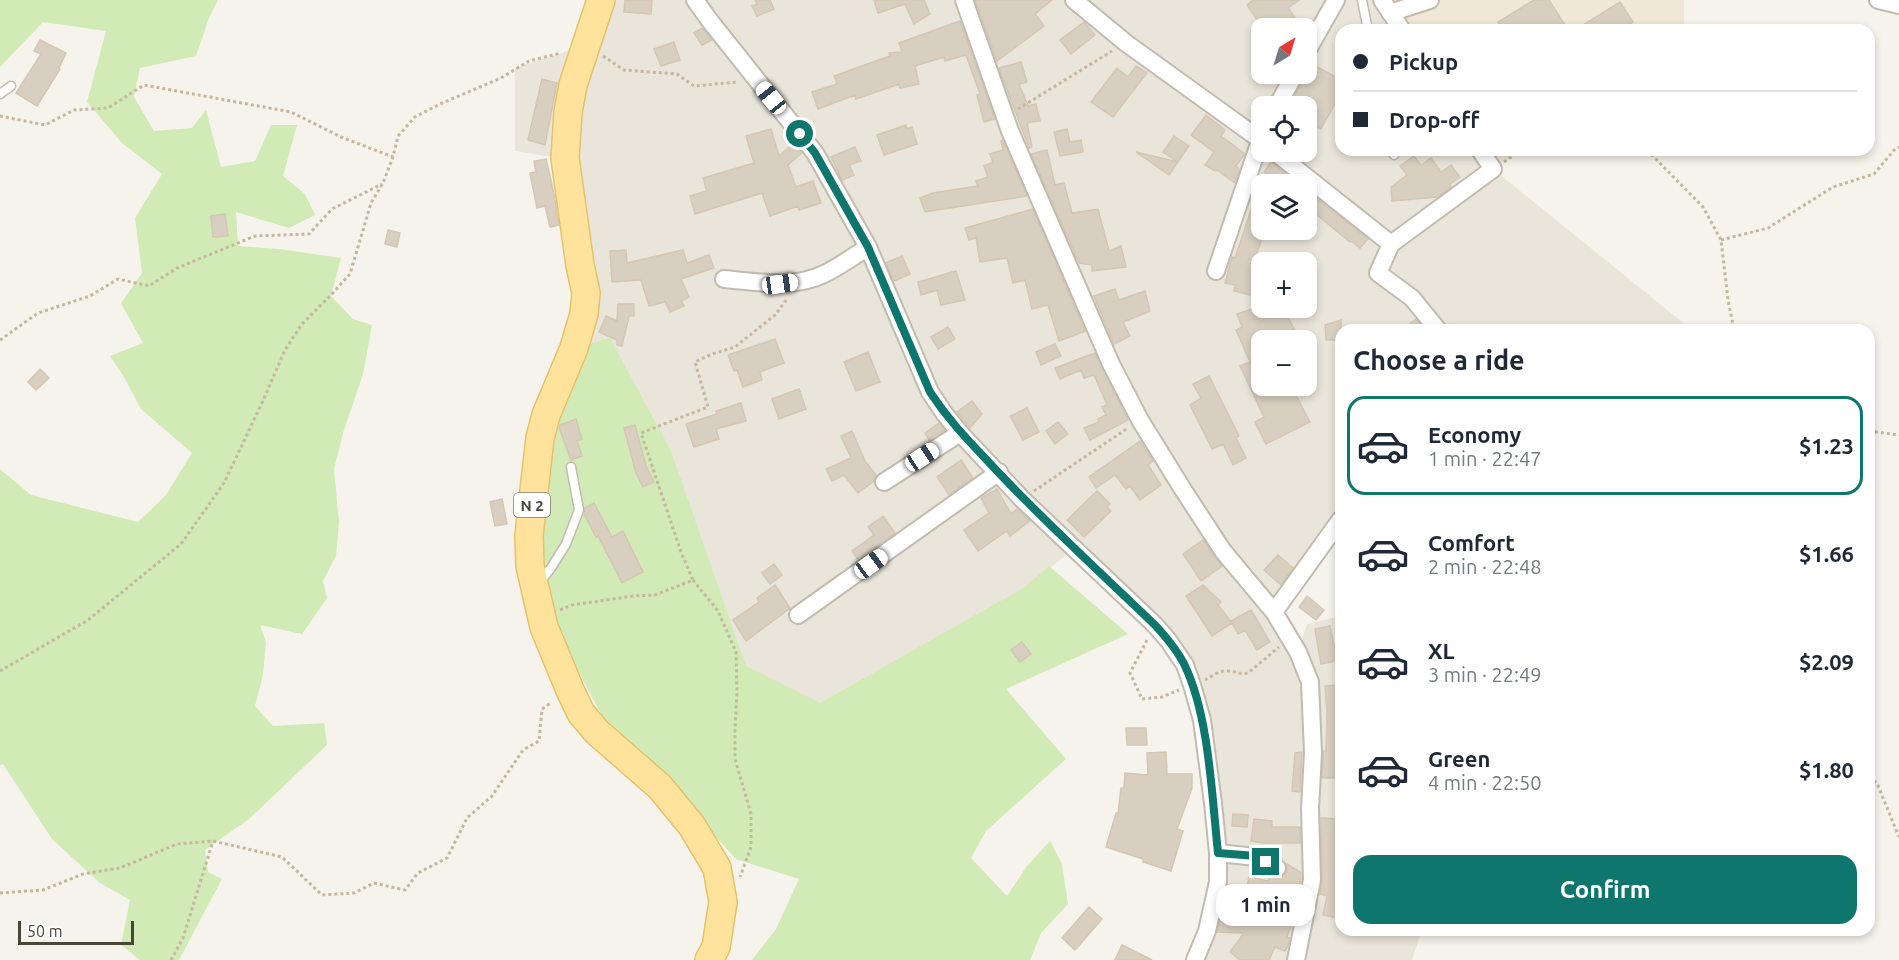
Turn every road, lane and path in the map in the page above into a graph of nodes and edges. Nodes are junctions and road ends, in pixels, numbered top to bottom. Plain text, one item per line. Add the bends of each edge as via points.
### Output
1 (601, 0) edge
2 (695, 0) edge
3 (964, 0) edge
4 (1074, 0) edge
5 (1335, 0) edge
6 (1362, 0) edge
7 (1430, 0) edge
8 (1878, 0) edge
9 (1899, 5) edge
10 (1386, 6) edge
11 (1367, 24) edge
12 (1398, 24) edge
13 (1317, 33) edge
14 (1126, 43) junction
15 (574, 49) junction
16 (756, 80) junction
17 (11, 86) dead end
18 (0, 94) edge
19 (0, 116) edge
20 (1005, 116) junction
21 (1251, 131) edge
22 (1899, 147) edge
23 (1484, 156) edge
24 (1653, 156) edge
25 (393, 157) junction
26 (1253, 162) edge
27 (1288, 162) edge
28 (383, 183) junction
29 (1722, 240) junction
30 (1391, 243) junction
31 (868, 247) junction
32 (1216, 271) dead end
33 (724, 279) dead end
34 (801, 280) junction
35 (1433, 324) edge
36 (1733, 324) edge
37 (0, 340) edge
38 (1140, 420) junction
39 (1875, 432) edge
40 (960, 433) junction
41 (1899, 435) edge
42 (571, 467) dead end
43 (999, 472) junction
44 (884, 482) dead end
45 (1022, 499) junction
46 (1335, 527) edge
47 (693, 580) junction
48 (534, 588) junction
49 (1274, 612) junction
50 (798, 615) dead end
51 (541, 616) junction
52 (1155, 625) junction
53 (1287, 636) junction
54 (0, 671) edge
55 (1192, 684) junction
56 (570, 690) junction
57 (1875, 782) edge
58 (1899, 837) edge
59 (213, 841) junction
60 (1218, 853) junction
61 (1277, 868) dead end
62 (736, 884) dead end
63 (0, 893) edge
64 (171, 960) edge
65 (709, 960) edge
66 (1195, 960) edge
67 (1296, 960) edge

1 - 15 main road, N 2
2 - 16 street
3 - 20 street
4 - 14 street
5 - 13 street
6 - 11 lane
7 - 10 street
8 - 9 street
10 - 12 street
14 - 20 path
14 - 21 street
15 - 16 path via 624,70 677,74 694,86
15 - 25 path via 530,61 415,117 398,136
15 - 48 main road, N 2 via 565,158 586,293 574,348 540,438 529,535
16 - 31 street via 815,153
17 - 18 lane
19 - 25 path via 45,125 74,110 108,108 144,85 291,111 341,137
20 - 38 street via 1098,335
22 - 29 path via 1874,174 1833,187 1768,228
23 - 30 street via 1493,169
24 - 29 path via 1703,207
25 - 28 path
26 - 32 street
27 - 30 street
28 - 37 path via 332,209 309,234 255,236 177,268 149,286 118,279 90,296 38,313
28 - 54 path via 371,203 350,274 302,324 285,350 224,483 181,544 88,620
29 - 36 path
30 - 35 street via 1378,273 1412,298
31 - 34 street via 823,275
31 - 40 street via 930,392
33 - 34 street via 780,284
34 - 47 path via 775,315 735,347 695,362 708,407 641,433
38 - 45 path
38 - 49 street via 1223,550
39 - 41 path
40 - 43 street
40 - 44 street
42 - 48 lane via 579,510 566,544
43 - 45 street
43 - 50 street
45 - 52 street
46 - 49 street
47 - 51 path via 655,595 572,605
47 - 62 path via 718,611 736,652 735,759 751,814 750,847
48 - 51 main road, N 2
49 - 53 street
51 - 56 main road, N 2
52 - 55 street via 1185,665
52 - 55 path via 1130,673 1142,699 1162,697
53 - 55 path via 1248,673 1228,670
53 - 67 street via 1310,682 1313,753 1312,880
55 - 60 street via 1202,720
56 - 59 path via 542,709 539,741 523,750 492,796 467,818 447,858 418,873 405,890 374,882 354,893 322,895 282,857
56 - 65 main road, N 2 via 581,713 597,732 660,787 692,825 717,868 723,902 716,947
57 - 58 path
59 - 63 path via 177,844 120,868 83,874 43,890
59 - 64 path via 183,938
60 - 61 street via 1256,856
60 - 66 street via 1218,882 1207,931

